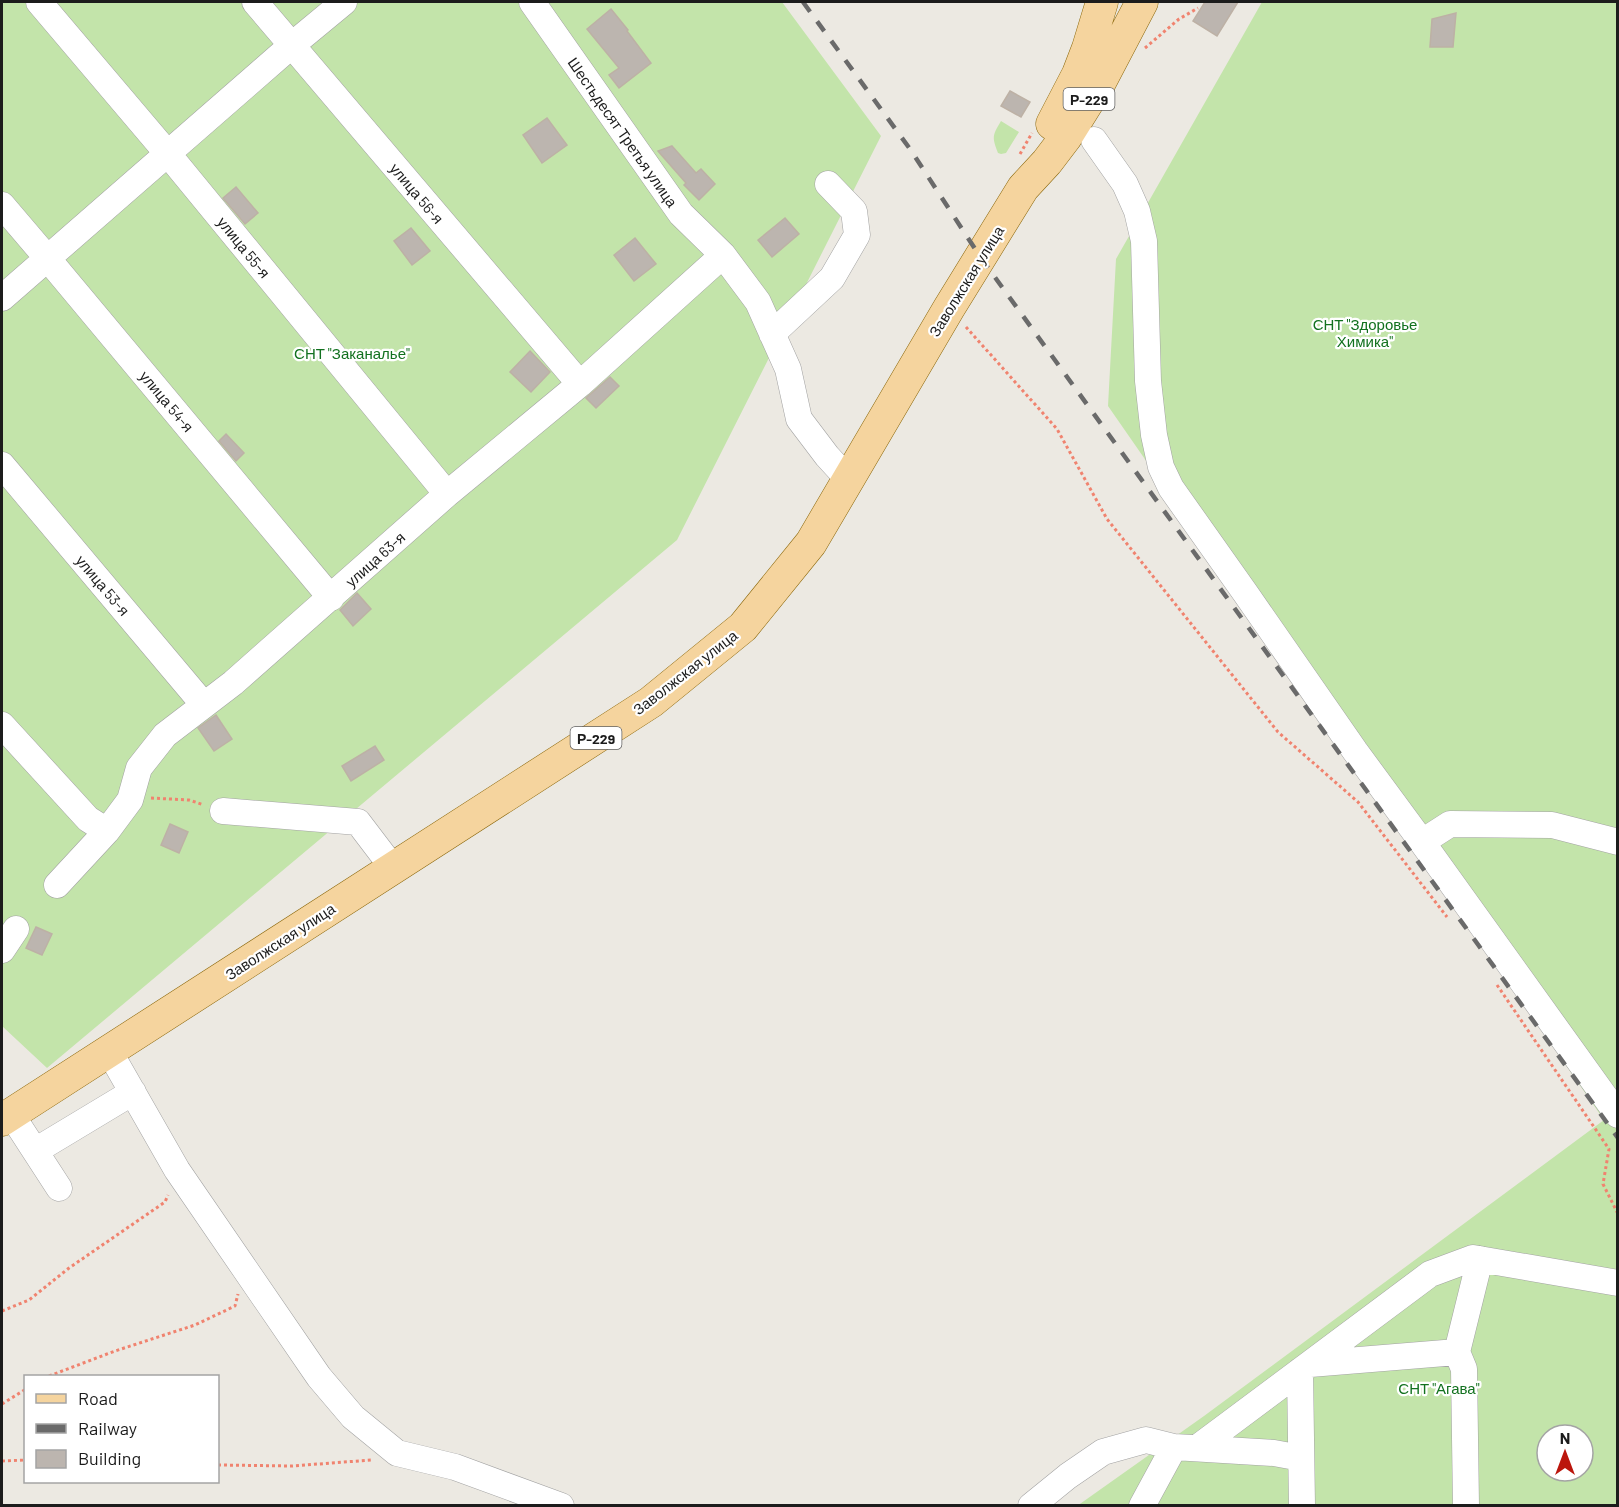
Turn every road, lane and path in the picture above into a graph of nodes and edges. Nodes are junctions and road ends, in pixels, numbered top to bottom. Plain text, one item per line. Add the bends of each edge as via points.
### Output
1 (39, 2) edge
2 (255, 2) edge
3 (344, 2) edge
4 (532, 2) edge
5 (1102, 2) edge
6 (1142, 2) edge
7 (1198, 8) dead end
8 (292, 45) junction
9 (1143, 50) dead end
10 (1077, 122) junction
11 (168, 154) junction
12 (828, 184) dead end
13 (2, 205) edge
14 (723, 255) junction
15 (48, 259) junction
16 (2, 298) edge
17 (949, 308) junction
18 (772, 334) junction
19 (580, 384) junction
20 (2, 465) edge
21 (848, 479) junction
22 (447, 494) junction
23 (330, 598) junction
24 (204, 705) junction
25 (2, 725) edge
26 (131, 797) junction
27 (223, 811) joint
28 (107, 831) junction
29 (1422, 842) junction
30 (1617, 842) edge
31 (393, 868) junction
32 (57, 885) dead end
33 (1452, 923) dead end
34 (16, 929) dead end
35 (2, 950) edge
36 (1494, 981) dead end
37 (109, 1051) junction
38 (133, 1092) junction
39 (1617, 1114) edge
40 (6, 1117) edge
41 (35, 1150) junction
42 (177, 1170) junction
43 (59, 1188) dead end
44 (1617, 1214) edge
45 (1480, 1259) junction
46 (243, 1268) junction
47 (1617, 1283) edge
48 (2, 1311) edge
49 (1457, 1352) junction
50 (1305, 1367) junction
51 (54, 1375) edge
52 (24, 1390) edge
53 (2, 1404) edge
54 (1186, 1448) junction
55 (398, 1453) junction
56 (1301, 1458) junction
57 (24, 1460) edge
58 (2, 1461) edge
59 (219, 1465) edge
60 (561, 1506) edge
61 (1031, 1506) edge
62 (1142, 1506) edge
63 (1302, 1506) edge
64 (1466, 1506) edge

1 - 11 street, улица 55-я
2 - 8 street, улица 56-я
3 - 8 street
4 - 14 street, Шестьдесят Третья улица via 681,214
5 - 10 main road via 1078,74
6 - 10 main road, Р-229
7 - 9 path via 1179,18
8 - 11 street
8 - 19 street, улица 56-я
10 - 17 main road, Заволжская улица / Р-229 via 1023,188
10 - 29 street via 1125,184 1137,212 1143,241 1154,435 1170,488
11 - 15 street
11 - 22 street, улица 55-я
12 - 18 street via 854,211 857,236 832,278
13 - 15 street, улица 54-я
14 - 18 street, Шестьдесят Третья улица via 758,302
14 - 19 street, улица 63-я
15 - 16 street
15 - 23 street, улица 54-я
17 - 21 main road, Заволжская улица / Р-229
17 - 33 path via 1057,429 1107,519 1278,732 1358,802
18 - 21 street, Шестьдесят Третья улица via 788,369 799,418
19 - 22 street, улица 63-я
20 - 24 street, улица 53-я
21 - 31 main road, Заволжская улица / Р-229 via 811,543 743,627 651,702
22 - 23 street, улица 63-я
23 - 24 street, улица 63-я
24 - 26 street, улица 63-я via 165,735 139,768
25 - 28 street via 88,819
26 - 27 path via 189,800
26 - 28 street, улица 63-я
27 - 31 street via 358,822
28 - 32 street, улица 63-я
29 - 30 street via 1450,824 1552,825
29 - 39 street
31 - 37 main road, Заволжская улица / Р-229
34 - 35 street
36 - 44 path via 1609,1149 1603,1184
37 - 38 street
37 - 40 main road, Заволжская улица / Р-229
38 - 41 street
38 - 42 street
40 - 41 street
41 - 43 street
42 - 46 street
42 - 48 path via 165,1202 29,1299
45 - 47 street
45 - 49 street
45 - 50 street via 1430,1274
46 - 51 path via 235,1306 195,1325
46 - 55 street via 319,1377 353,1417
49 - 50 street
49 - 64 street via 1464,1369
50 - 54 street
50 - 56 street
52 - 53 path
54 - 56 street
54 - 61 street via 1146,1440 1103,1452
54 - 62 street
55 - 59 path via 392,1458 292,1466
55 - 60 street via 455,1467
56 - 63 street
57 - 58 path

